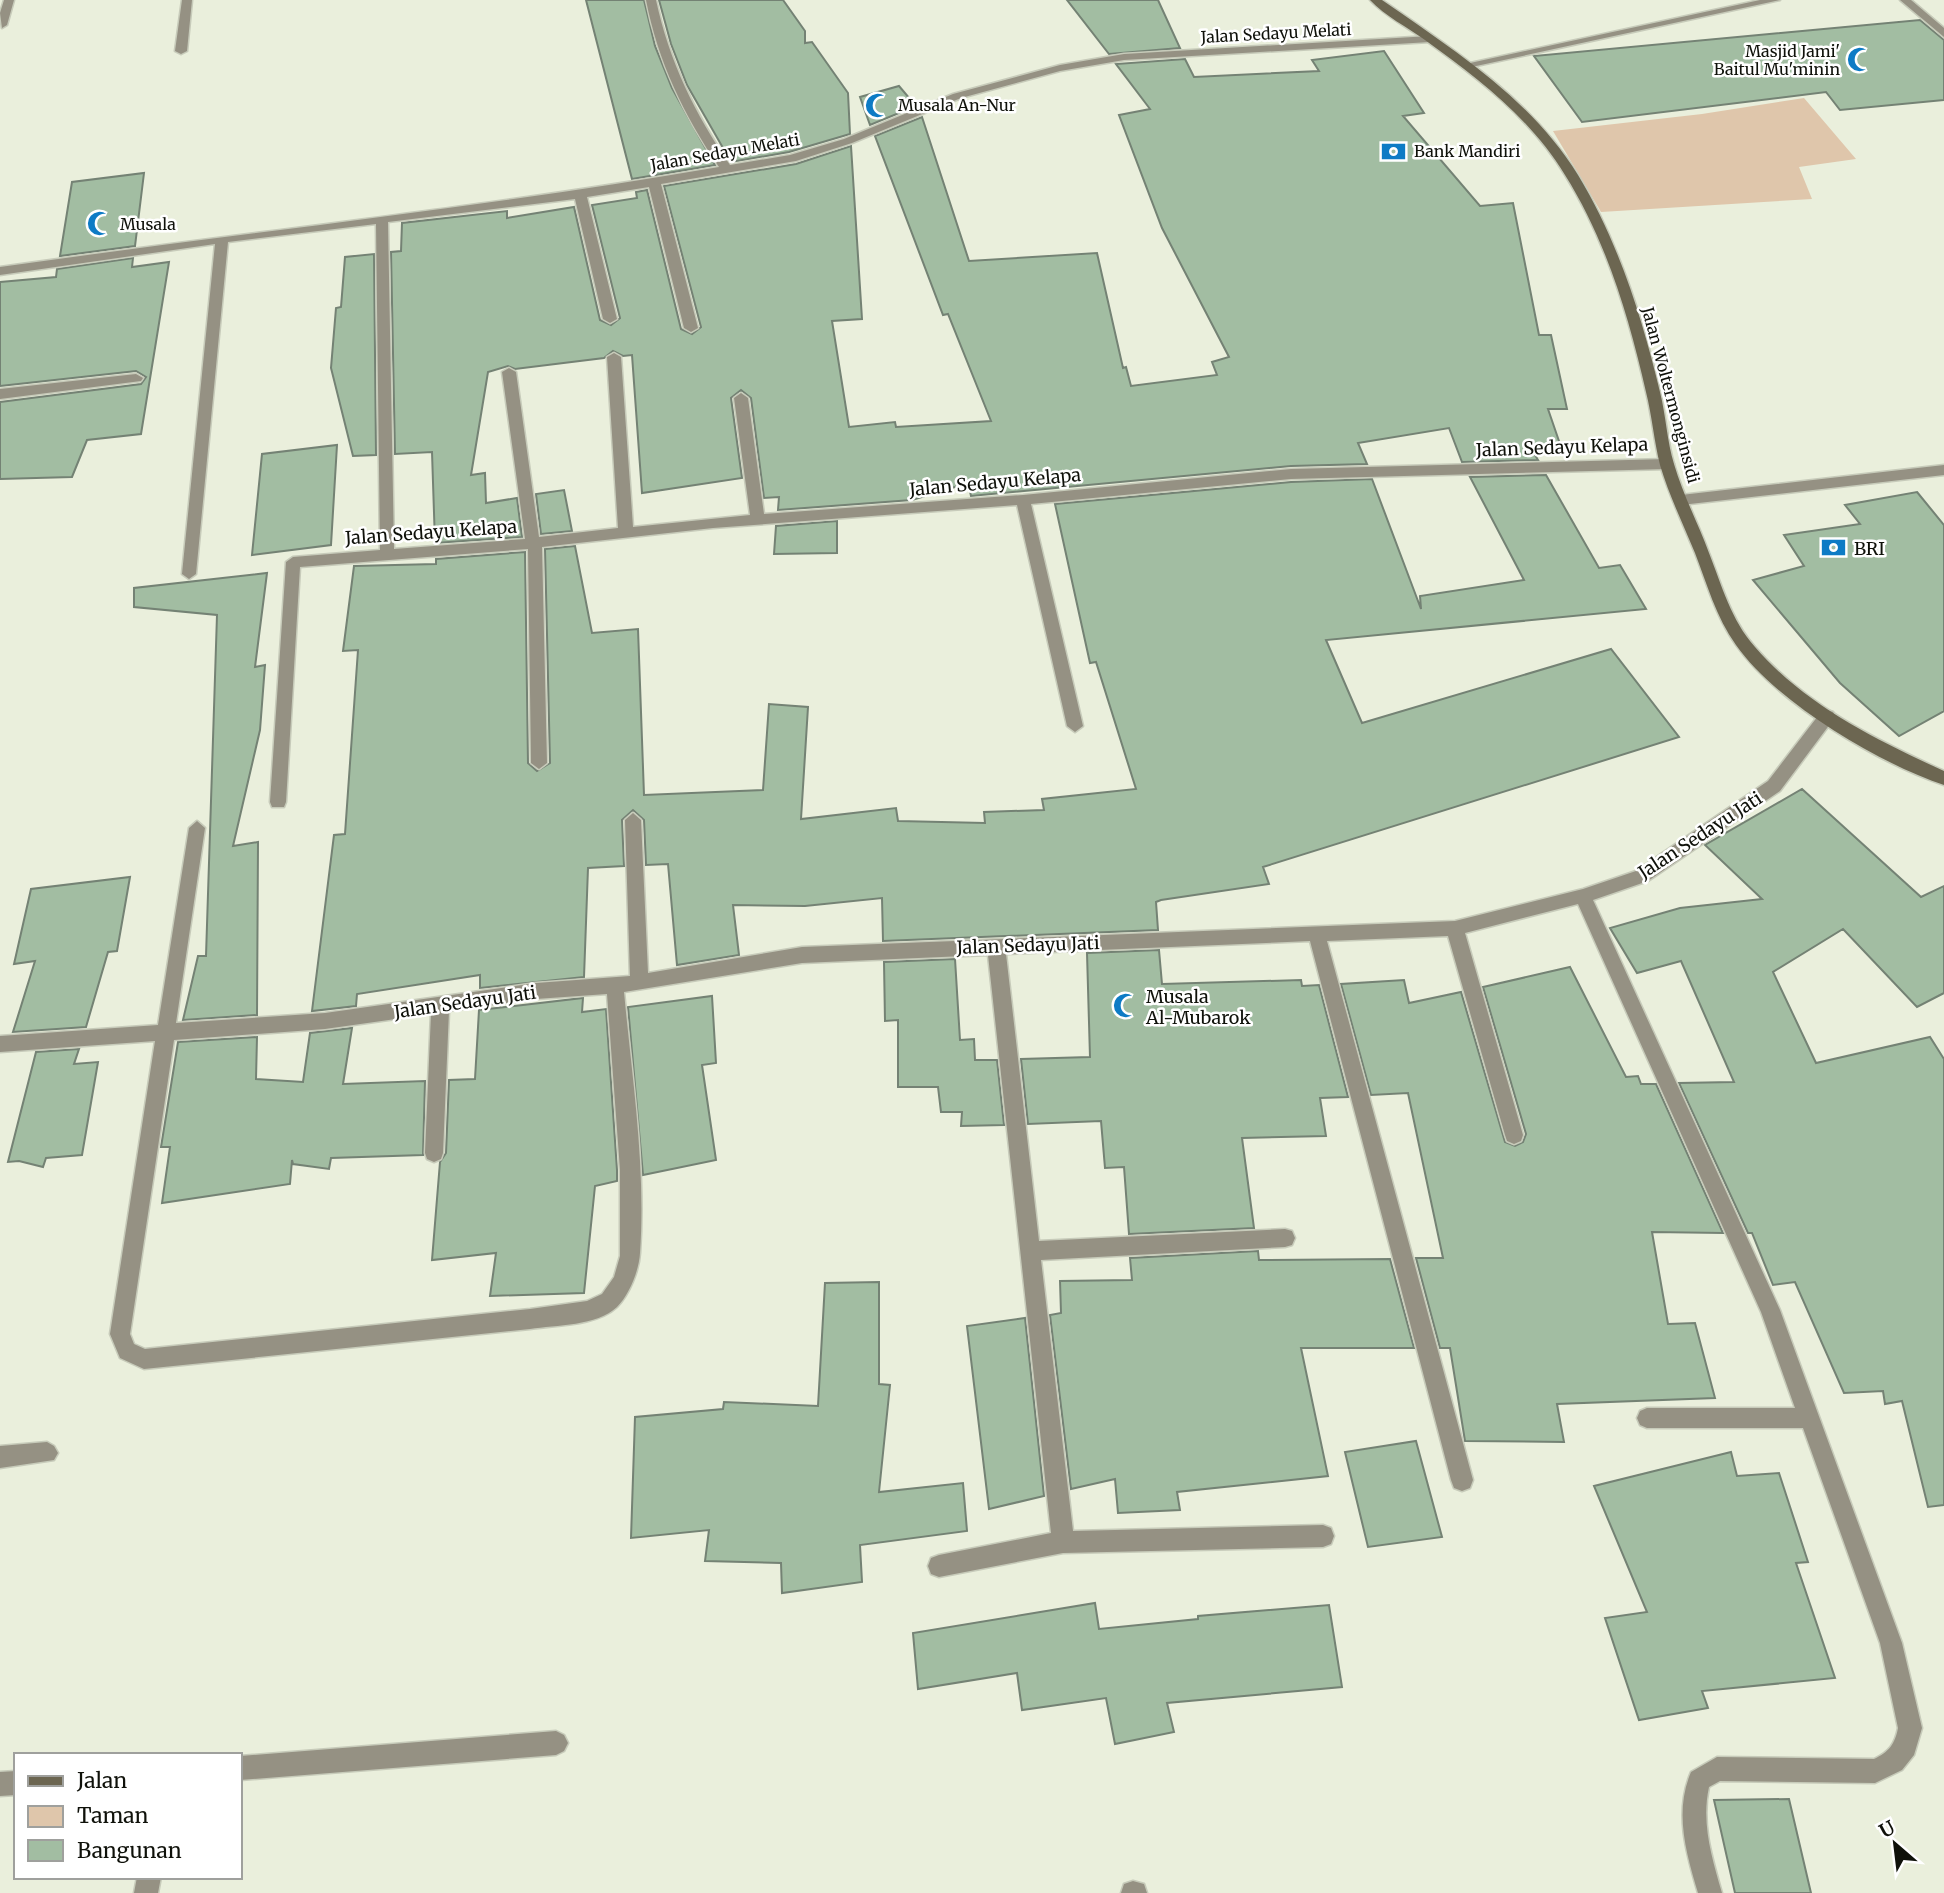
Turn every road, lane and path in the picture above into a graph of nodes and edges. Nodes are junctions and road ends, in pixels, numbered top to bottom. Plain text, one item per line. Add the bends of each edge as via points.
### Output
1 (9, 0) edge
2 (187, 0) edge
3 (651, 0) edge
4 (1375, 0) edge
5 (1775, 0) edge
6 (1905, 0) edge
7 (2, 25) dead end
8 (1944, 34) edge
9 (1430, 39) junction
10 (181, 51) dead end
11 (1467, 65) junction
12 (726, 168) junction
13 (654, 181) junction
14 (580, 195) junction
15 (382, 220) junction
16 (222, 239) junction
17 (0, 271) edge
18 (610, 319) dead end
19 (691, 328) dead end
20 (614, 357) dead end
21 (509, 372) dead end
22 (136, 378) dead end
23 (0, 394) edge
24 (741, 398) dead end
25 (1667, 464) junction
26 (1944, 470) edge
27 (1023, 500) junction
28 (1681, 500) junction
29 (758, 520) junction
30 (626, 532) junction
31 (535, 543) junction
32 (387, 554) junction
33 (189, 574) dead end
34 (1827, 716) junction
35 (1075, 726) dead end
36 (539, 763) dead end
37 (1944, 778) edge
38 (278, 802) dead end
39 (633, 820) dead end
40 (197, 828) dead end
41 (1583, 897) junction
42 (1455, 928) junction
43 (1317, 936) junction
44 (996, 945) junction
45 (639, 981) junction
46 (615, 986) junction
47 (440, 1004) junction
48 (164, 1031) junction
49 (0, 1044) edge
50 (1514, 1135) dead end
51 (434, 1153) dead end
52 (1285, 1238) dead end
53 (1030, 1251) junction
54 (1647, 1418) dead end
55 (1810, 1418) junction
56 (47, 1452) dead end
57 (0, 1457) edge
58 (1462, 1480) dead end
59 (1323, 1536) dead end
60 (1063, 1542) junction
61 (939, 1566) dead end
62 (556, 1743) dead end
63 (242, 1768) edge
64 (1710, 1893) edge

1 - 7 street
2 - 10 street
3 - 12 street via 674,82
4 - 9 main road, Jalan Woltermonginsidi
5 - 11 street
6 - 8 street
9 - 11 main road, Jalan Woltermonginsidi
9 - 12 street, Jalan Sedayu Melati via 1124,57 1060,68 957,96 819,150
11 - 25 main road, Jalan Woltermonginsidi via 1550,143 1600,229 1630,306 1654,393
12 - 13 street, Jalan Sedayu Melati
13 - 14 street, Jalan Sedayu Melati
13 - 19 street
14 - 15 street, Jalan Sedayu Melati
14 - 18 street
15 - 16 street, Jalan Sedayu Melati
15 - 32 street
16 - 17 street, Jalan Sedayu Melati
16 - 33 street
20 - 30 street
21 - 31 street via 530,534
22 - 23 street
24 - 29 street
25 - 27 street, Jalan Sedayu Kelapa via 1290,474
25 - 28 main road, Jalan Woltermonginsidi
26 - 28 street
27 - 29 street, Jalan Sedayu Kelapa
27 - 35 street
28 - 34 main road, Jalan Woltermonginsidi via 1727,619 1750,652
29 - 30 street, Jalan Sedayu Kelapa
30 - 31 street, Jalan Sedayu Kelapa
31 - 32 street, Jalan Sedayu Kelapa
31 - 36 street
32 - 38 street, Jalan Sedayu Kelapa via 293,562
34 - 37 main road, Jalan Woltermonginsidi
34 - 41 street, Jalan Sedayu Jati via 1774,786 1642,876
39 - 45 street
40 - 48 street
41 - 42 street, Jalan Sedayu Jati
41 - 55 street via 1740,1241
42 - 43 street, Jalan Sedayu Jati
42 - 50 street
43 - 44 street, Jalan Sedayu Jati
43 - 58 street
44 - 45 street, Jalan Sedayu Jati via 802,955
44 - 53 street
45 - 46 street, Jalan Sedayu Jati
46 - 47 street, Jalan Sedayu Jati
46 - 48 street via 630,1170 630,1256 622,1282 609,1301 588,1311 530,1319 144,1359 127,1351 120,1334
47 - 48 street, Jalan Sedayu Jati via 325,1021
47 - 51 street
48 - 49 street, Jalan Sedayu Jati
52 - 53 street
53 - 60 street
54 - 55 street
55 - 64 street via 1891,1643 1910,1728 1906,1747 1894,1762 1875,1772 1717,1769 1699,1780 1692,1803 1694,1842
56 - 57 street
59 - 60 street
60 - 61 street
62 - 63 street

